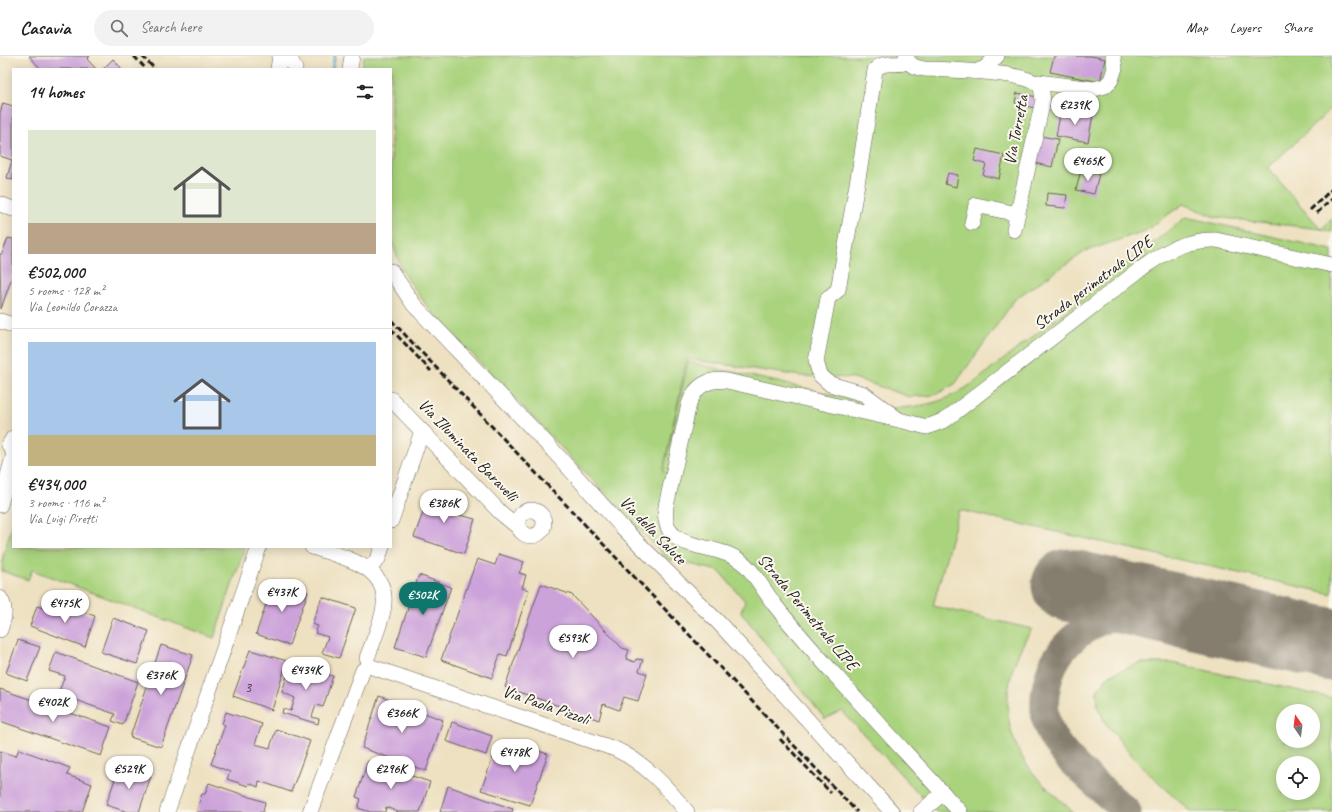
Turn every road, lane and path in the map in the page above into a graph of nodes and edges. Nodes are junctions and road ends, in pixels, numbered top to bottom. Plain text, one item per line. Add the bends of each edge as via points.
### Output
1 (280, 56) edge
2 (289, 56) edge
3 (352, 56) edge
4 (997, 56) edge
5 (1113, 56) edge
6 (906, 59) edge
7 (278, 68) edge
8 (294, 68) edge
9 (350, 68) edge
10 (975, 72) junction
11 (1038, 82) junction
12 (0, 204) edge
13 (12, 209) edge
14 (1018, 214) junction
15 (972, 223) dead end
16 (1014, 230) dead end
17 (1332, 265) edge
18 (392, 272) edge
19 (0, 321) edge
20 (12, 325) edge
21 (392, 400) edge
22 (899, 420) junction
23 (422, 431) junction
24 (10, 446) edge
25 (0, 505) edge
26 (392, 518) edge
27 (518, 526) dead end
28 (259, 548) edge
29 (315, 548) edge
30 (382, 548) edge
31 (369, 569) junction
32 (0, 598) edge
33 (0, 630) edge
34 (369, 669) junction
35 (943, 793) junction
36 (315, 811) edge
37 (167, 812) edge
38 (687, 812) edge
39 (892, 812) edge
40 (921, 812) edge
41 (960, 812) edge

1 - 7 street
2 - 8 street
3 - 9 street
4 - 10 street via 984,68
5 - 11 street via 1115,68 1111,80 1105,86 1094,89
6 - 10 street, Via Torretta via 912,66 924,69
6 - 22 street via 902,64 884,63 875,70 838,290 828,298 816,361 820,375 830,384 864,394
10 - 11 street, Via Torretta via 1014,76
11 - 14 street, Via Torretta via 1044,100
12 - 13 street
14 - 15 street via 976,205
14 - 16 street, Via Torretta
17 - 22 street, Strada perimetrale LIPE via 1216,240 1198,240 1179,245 1142,268 946,420 927,427
18 - 39 street, Via della Salute via 414,305 549,446 622,527 718,622
19 - 20 street
21 - 23 street, Via Illuminata Baravelli
22 - 35 street, Strada Perimetrale LIPE via 727,381 705,382 695,391 689,404 665,520 669,531 677,540 728,553 743,562 774,604 831,671
23 - 26 street
23 - 27 street, Via Illuminata Baravelli via 501,513
24 - 25 street
28 - 37 street
29 - 31 street via 352,560
30 - 31 street via 378,558
31 - 34 street via 382,585 384,606 372,643
32 - 33 street via 5,616
34 - 36 street
34 - 38 street, Via Paola Pizzoli via 625,753 646,767
35 - 40 street
35 - 41 street, Strada Perimetrale LIPE

